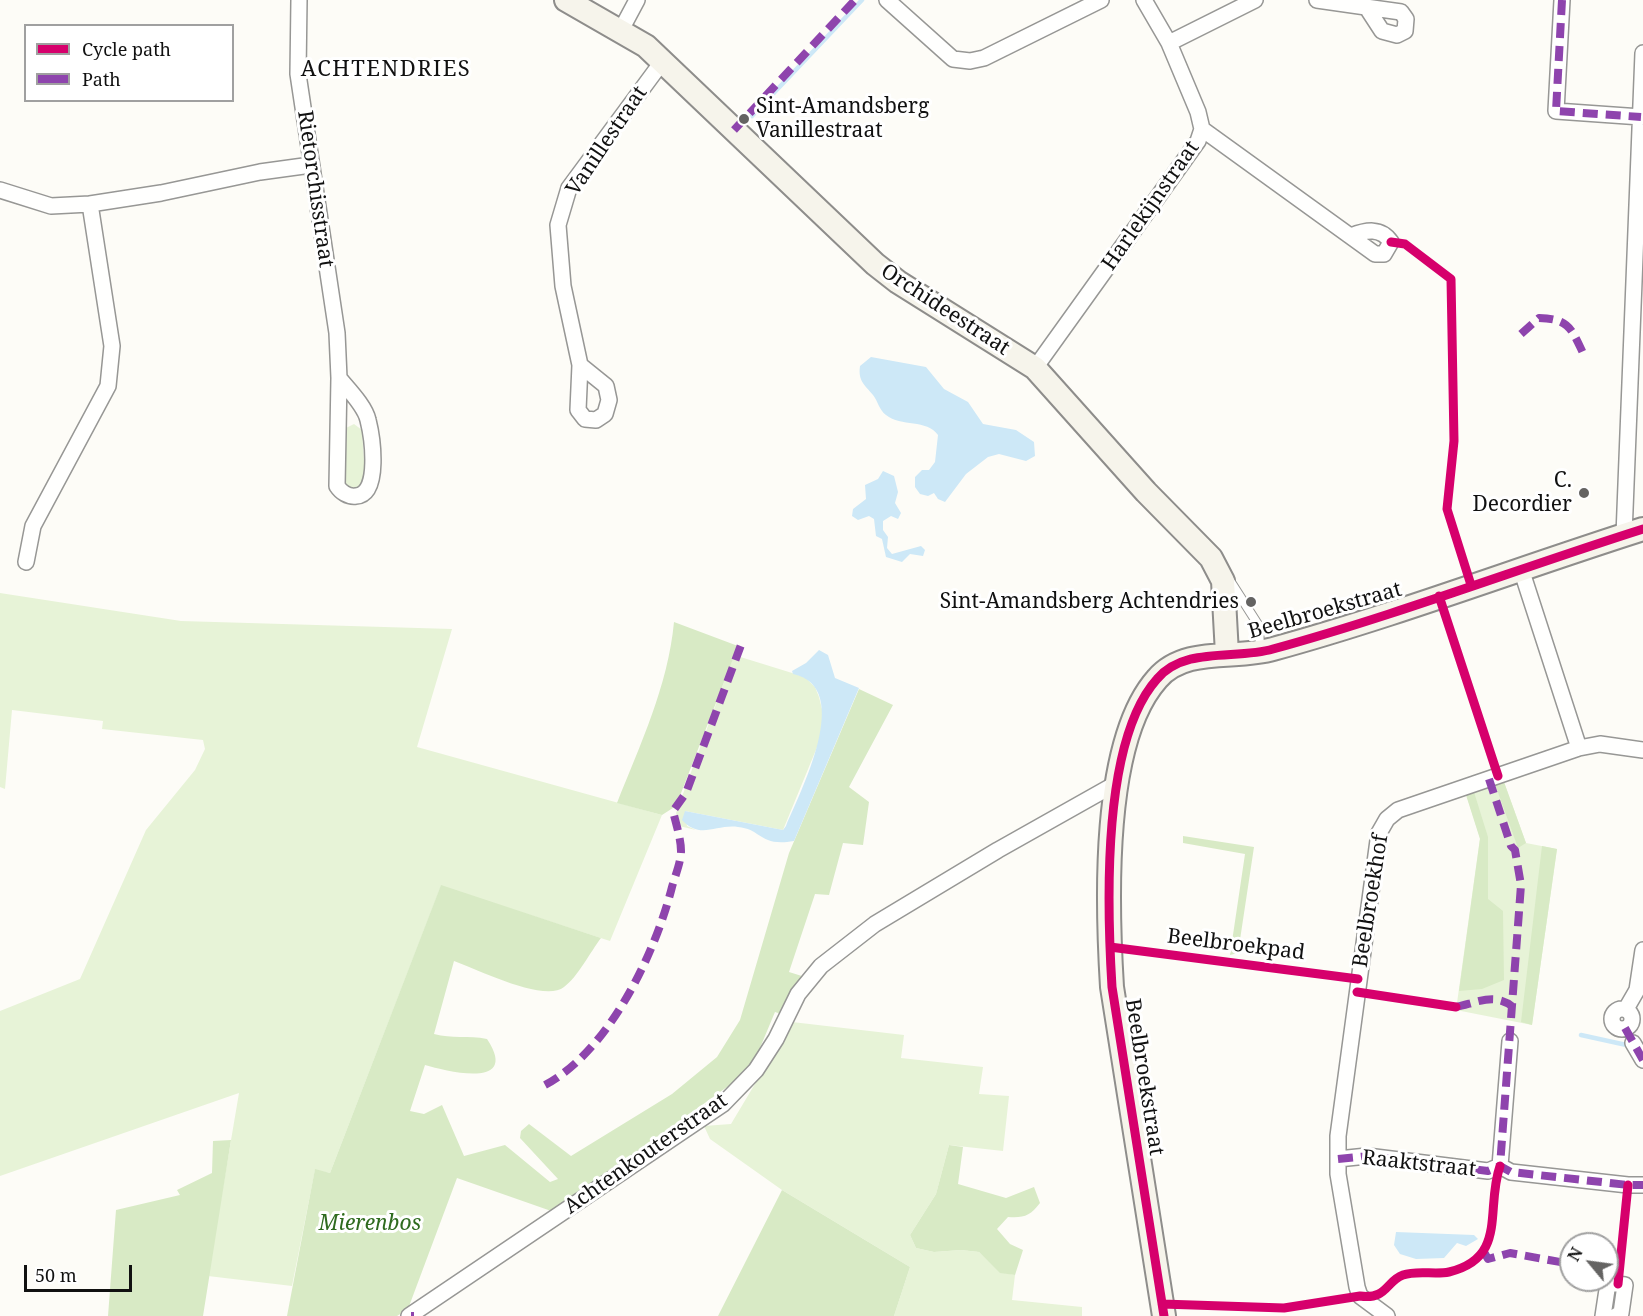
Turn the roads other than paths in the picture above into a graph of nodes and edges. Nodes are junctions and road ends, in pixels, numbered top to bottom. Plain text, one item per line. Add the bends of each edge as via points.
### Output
1 (299, 0) edge
2 (566, 0) edge
3 (638, 0) edge
4 (887, 0) edge
5 (908, 0) edge
6 (1101, 0) edge
7 (1144, 0) edge
8 (1255, 0) edge
9 (1317, 0) edge
10 (1562, 0) edge
11 (1367, 8) dead end
12 (905, 17) junction
13 (621, 30) junction
14 (1169, 42) junction
15 (1643, 52) edge
16 (662, 62) junction
17 (1641, 117) junction
18 (1202, 129) junction
19 (311, 165) junction
20 (0, 190) edge
21 (90, 204) junction
22 (1351, 236) dead end
23 (580, 365) dead end
24 (1035, 368) junction
25 (339, 378) junction
26 (1634, 532) edge
27 (26, 562) dead end
28 (1521, 568) junction
29 (1220, 573) junction
30 (1260, 653) junction
31 (1227, 654) junction
32 (1579, 748) junction
33 (1643, 750) edge
34 (1117, 783) junction
35 (1643, 950) edge
36 (1626, 1009) dead end
37 (1510, 1041) dead end
38 (1338, 1159) junction
39 (1500, 1166) junction
40 (1643, 1185) edge
41 (409, 1316) edge
42 (1164, 1316) edge
43 (1387, 1316) edge
44 (1603, 1316) edge
45 (1616, 1316) edge

1 - 19 street, Rietorchisstraat via 298,74
2 - 13 street, Orchideestraat
3 - 13 street
4 - 12 street
5 - 12 street
6 - 12 street via 984,58 970,61 953,59
7 - 14 street, Harlekijnstraat
8 - 14 street
9 - 11 street
10 - 17 street via 1556,111
13 - 16 street, Orchideestraat
14 - 18 street, Harlekijnstraat
15 - 17 street
16 - 23 street, Vanillestraat via 569,188 558,225 563,286
16 - 24 street, Orchideestraat via 875,264
17 - 26 street
18 - 22 street
18 - 24 street, Harlekijnstraat via 1198,141
19 - 21 street
19 - 25 street, Rietorchisstraat via 337,333
20 - 21 street via 51,206
21 - 27 street via 112,346 108,386 33,526
24 - 29 street, Orchideestraat via 1146,492 1212,558
25 - 25 street, Rietorchisstraat via 337,486 346,495 356,497 369,488 374,475 368,417
26 - 28 street, Beelbroekstraat
28 - 30 street, Beelbroekstraat
28 - 32 street
29 - 30 lane, Orchideestraat via 1236,587 1259,626
29 - 31 street
30 - 31 street, Beelbroekstraat
31 - 34 street, Beelbroekstraat via 1186,661 1157,678 1131,730
32 - 33 street, Beelbroekhof via 1600,744
32 - 38 street, Beelbroekhof via 1398,810 1387,819 1379,833
34 - 41 street, Achtenkouterstraat via 875,924 821,966 798,994 756,1070 723,1104
34 - 42 street, Beelbroekstraat via 1110,846 1112,987
35 - 36 street via 1638,990
37 - 39 street, Raaktstraat
38 - 39 street, Raaktstraat via 1367,1156 1488,1171
38 - 43 street, Beelbroekhof via 1357,1287 1360,1296
39 - 40 street, Raaktstraat via 1511,1172
44 - 45 street via 1608,1283 1625,1285 1621,1313

